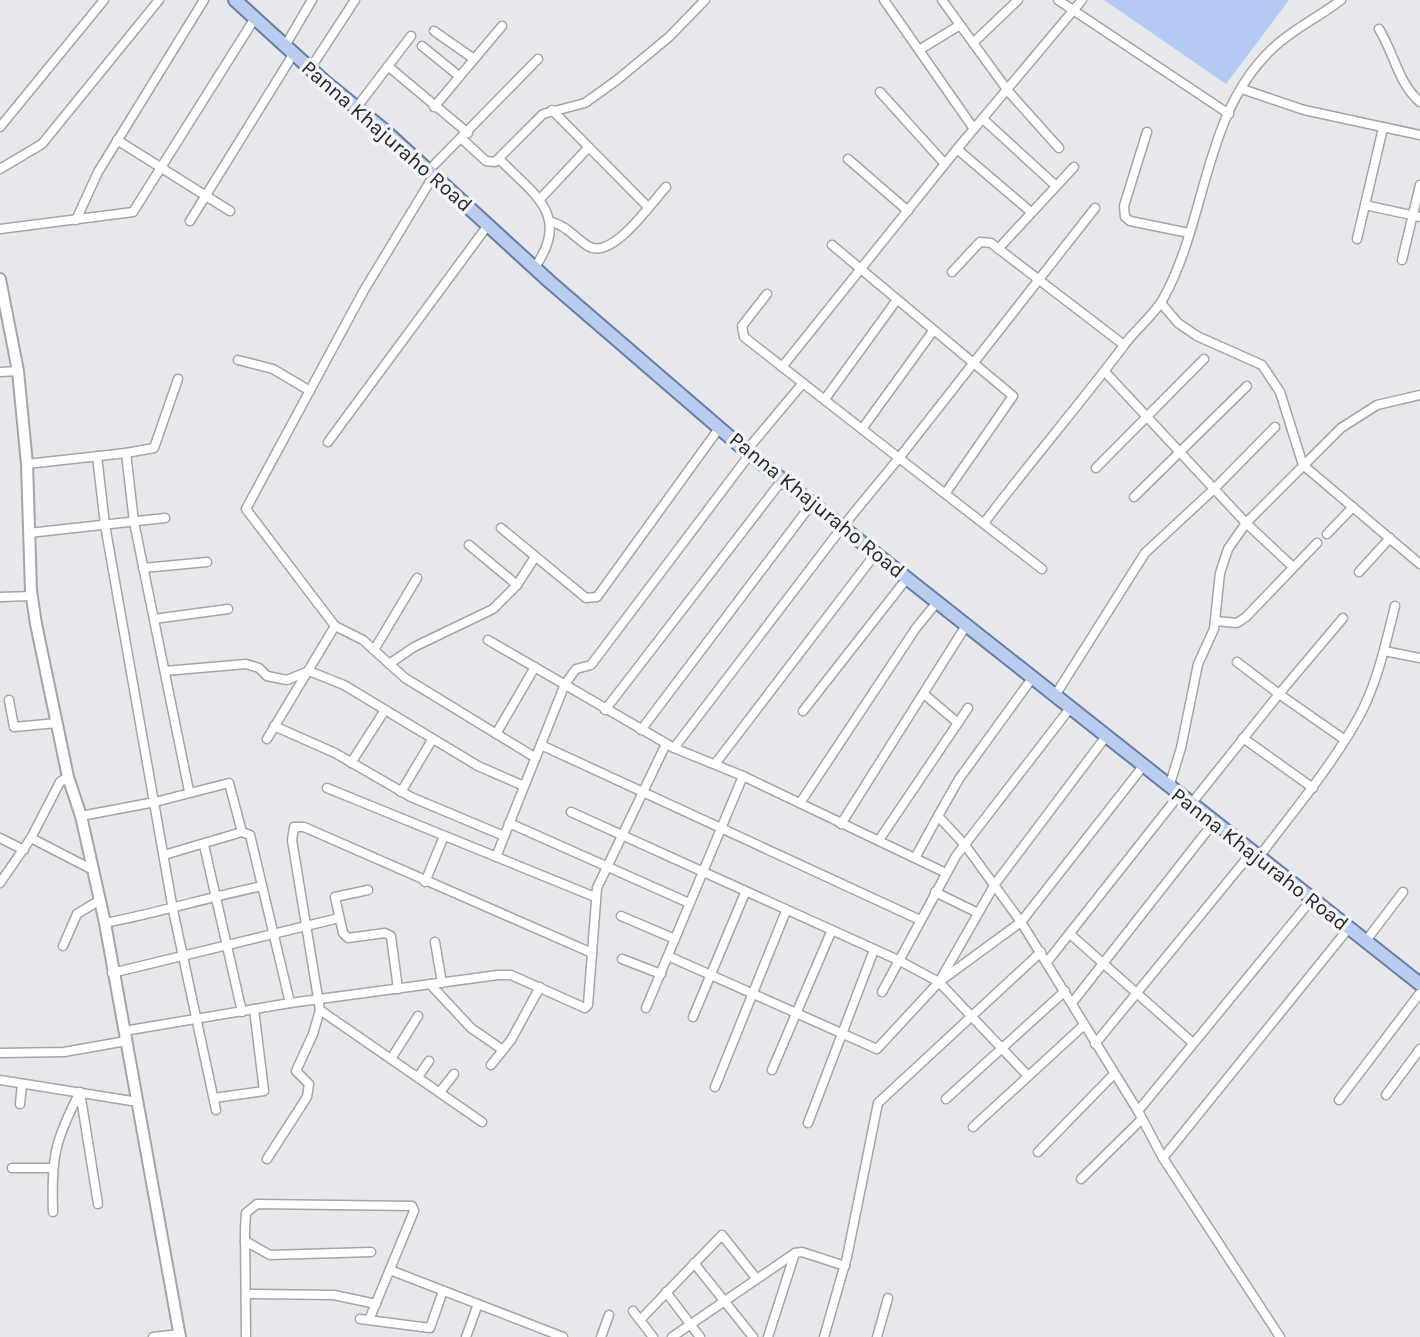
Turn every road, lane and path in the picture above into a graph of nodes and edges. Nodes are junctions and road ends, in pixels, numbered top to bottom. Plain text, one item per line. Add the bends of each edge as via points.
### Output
1 (104, 0) edge
2 (159, 0) edge
3 (204, 0) edge
4 (312, 0) edge
5 (355, 0) edge
6 (705, 0) edge
7 (884, 0) edge
8 (942, 0) edge
9 (1018, 0) edge
10 (1058, 0) edge
11 (1082, 0) edge
12 (1341, 0) edge
13 (240, 1) edge
14 (1074, 10) junction
15 (255, 18) junction
16 (960, 24) junction
17 (502, 26) dead end
18 (1379, 29) dead end
19 (434, 31) dead end
20 (411, 36) dead end
21 (973, 43) junction
22 (422, 46) dead end
23 (290, 49) junction
24 (919, 50) junction
25 (474, 59) junction
26 (538, 59) dead end
27 (389, 67) junction
28 (310, 69) junction
29 (460, 76) junction
30 (1242, 89) junction
31 (1008, 91) junction
32 (880, 92) dead end
33 (1420, 102) edge
34 (357, 107) junction
35 (434, 107) junction
36 (552, 110) junction
37 (1229, 114) junction
38 (983, 119) junction
39 (0, 127) edge
40 (1383, 128) junction
41 (974, 129) junction
42 (1147, 132) dead end
43 (1420, 135) edge
44 (465, 136) junction
45 (117, 140) junction
46 (588, 148) junction
47 (1059, 148) dead end
48 (957, 149) junction
49 (499, 159) junction
50 (848, 159) dead end
51 (945, 164) junction
52 (1074, 167) dead end
53 (0, 169) edge
54 (160, 169) junction
55 (432, 173) junction
56 (1055, 185) junction
57 (1420, 185) edge
58 (666, 187) dead end
59 (205, 196) junction
60 (540, 199) junction
61 (1365, 205) junction
62 (648, 207) junction
63 (1095, 208) dead end
64 (230, 211) dead end
65 (908, 211) junction
66 (1031, 212) junction
67 (1417, 217) edge
68 (76, 220) junction
69 (190, 221) dead end
70 (552, 222) junction
71 (488, 225) junction
72 (0, 229) edge
73 (1189, 233) junction
74 (1357, 239) dead end
75 (832, 245) dead end
76 (998, 249) junction
77 (1402, 260) dead end
78 (536, 267) junction
79 (862, 270) junction
80 (952, 272) dead end
81 (0, 279) edge
82 (1038, 281) junction
83 (767, 294) dead end
84 (896, 301) junction
85 (1161, 303) junction
86 (933, 331) junction
87 (1124, 345) junction
88 (1204, 359) dead end
89 (238, 360) dead end
90 (974, 362) junction
91 (782, 367) junction
92 (18, 371) junction
93 (0, 372) edge
94 (1106, 373) junction
95 (178, 379) dead end
96 (803, 383) junction
97 (1247, 386) dead end
98 (310, 391) junction
99 (1420, 395) edge
100 (825, 399) junction
101 (1147, 419) junction
102 (720, 427) junction
103 (1275, 427) dead end
104 (862, 429) junction
105 (328, 442) dead end
106 (748, 452) junction
107 (1178, 452) junction
108 (126, 453) junction
109 (97, 456) junction
110 (899, 458) junction
111 (27, 464) junction
112 (1303, 465) junction
113 (1096, 468) dead end
114 (783, 479) junction
115 (1214, 489) junction
116 (945, 494) junction
117 (1134, 497) dead end
118 (813, 502) junction
119 (1353, 507) junction
120 (165, 518) dead end
121 (134, 522) junction
122 (984, 523) junction
123 (1246, 523) junction
124 (105, 525) junction
125 (843, 526) junction
126 (501, 528) dead end
127 (29, 533) junction
128 (1327, 534) dead end
129 (1390, 538) junction
130 (1317, 543) dead end
131 (469, 545) dead end
132 (876, 553) junction
133 (535, 556) junction
134 (207, 562) dead end
135 (1420, 564) edge
136 (143, 568) junction
137 (1293, 568) junction
138 (1042, 569) dead end
139 (1359, 572) dead end
140 (908, 577) junction
141 (417, 578) dead end
142 (517, 585) junction
143 (32, 596) junction
144 (0, 597) edge
145 (939, 601) junction
146 (1395, 606) dead end
147 (228, 609) dead end
148 (1343, 618) dead end
149 (154, 619) junction
150 (1215, 621) junction
151 (967, 624) junction
152 (335, 626) junction
153 (488, 640) dead end
154 (374, 650) junction
155 (1384, 651) junction
156 (1420, 658) edge
157 (1237, 662) dead end
158 (389, 664) junction
159 (535, 667) junction
160 (165, 671) junction
161 (309, 671) junction
162 (1033, 677) junction
163 (565, 684) junction
164 (1056, 694) junction
165 (1279, 694) junction
166 (925, 695) junction
167 (9, 701) dead end
168 (1071, 706) junction
169 (968, 708) dead end
170 (385, 710) junction
171 (605, 710) junction
172 (803, 711) dead end
173 (57, 723) junction
174 (958, 723) junction
175 (274, 726) junction
176 (642, 730) junction
177 (496, 734) junction
178 (1108, 735) junction
179 (1243, 738) junction
180 (267, 739) dead end
181 (432, 740) junction
182 (1345, 740) junction
183 (541, 745) junction
184 (670, 746) junction
185 (536, 758) junction
186 (351, 762) junction
187 (715, 764) junction
188 (1144, 765) junction
189 (743, 776) junction
190 (68, 777) junction
191 (524, 786) junction
192 (327, 788) dead end
193 (1313, 788) junction
194 (190, 791) junction
195 (1174, 791) junction
196 (401, 792) junction
197 (643, 792) junction
198 (155, 802) junction
199 (800, 803) junction
200 (1191, 804) junction
201 (571, 812) dead end
202 (81, 816) junction
203 (938, 816) junction
204 (1214, 822) junction
205 (509, 823) junction
206 (841, 824) junction
207 (721, 827) junction
208 (242, 832) junction
209 (443, 835) junction
210 (622, 835) junction
211 (504, 836) junction
212 (0, 838) edge
213 (31, 838) junction
214 (879, 840) junction
215 (204, 845) junction
216 (965, 845) junction
217 (24, 850) junction
218 (164, 855) junction
219 (1256, 855) junction
220 (496, 857) junction
221 (915, 858) junction
222 (607, 866) junction
223 (93, 870) junction
224 (701, 872) junction
225 (946, 873) junction
226 (425, 882) junction
227 (0, 883) edge
228 (995, 884) junction
229 (262, 886) junction
230 (368, 890) dead end
231 (934, 891) junction
232 (1404, 892) dead end
233 (745, 893) junction
234 (216, 896) junction
235 (596, 897) junction
236 (1312, 899) junction
237 (100, 900) junction
238 (689, 903) junction
239 (173, 910) junction
240 (786, 911) junction
241 (976, 912) junction
242 (621, 916) dead end
243 (339, 918) junction
244 (920, 920) junction
245 (1021, 922) junction
246 (105, 923) junction
247 (306, 924) junction
248 (1348, 929) junction
249 (273, 932) junction
250 (831, 932) junction
251 (1070, 934) junction
252 (675, 939) junction
253 (435, 942) dead end
254 (1365, 942) junction
255 (227, 943) junction
256 (63, 946) dead end
257 (874, 950) junction
258 (1041, 952) junction
259 (592, 953) junction
260 (182, 955) junction
261 (668, 956) junction
262 (622, 960) dead end
263 (898, 960) junction
264 (1046, 962) junction
265 (1104, 963) junction
266 (113, 973) junction
267 (661, 974) junction
268 (710, 975) junction
269 (939, 982) junction
270 (442, 983) junction
271 (430, 984) junction
272 (1420, 984) edge
273 (540, 987) junction
274 (398, 989) junction
275 (1065, 991) junction
276 (753, 992) junction
277 (882, 992) dead end
278 (1138, 992) junction
279 (1420, 993) edge
280 (316, 999) junction
281 (290, 1003) junction
282 (1072, 1003) junction
283 (646, 1008) dead end
284 (254, 1009) junction
285 (320, 1010) junction
286 (242, 1012) junction
287 (796, 1013) junction
288 (971, 1013) junction
289 (418, 1016) dead end
290 (693, 1017) dead end
291 (197, 1018) junction
292 (1084, 1025) junction
293 (842, 1032) junction
294 (125, 1036) junction
295 (1193, 1043) junction
296 (1095, 1044) junction
297 (1002, 1046) junction
298 (1420, 1049) edge
299 (503, 1050) junction
300 (0, 1053) edge
301 (391, 1059) junction
302 (429, 1061) dead end
303 (491, 1065) dead end
304 (772, 1070) dead end
305 (454, 1074) dead end
306 (1113, 1075) junction
307 (1028, 1076) junction
308 (418, 1077) junction
309 (0, 1080) edge
310 (22, 1084) junction
311 (715, 1087) dead end
312 (80, 1092) junction
313 (440, 1092) junction
314 (1386, 1095) dead end
315 (214, 1098) junction
316 (946, 1099) dead end
317 (1339, 1100) dead end
318 (138, 1102) junction
319 (20, 1104) dead end
320 (216, 1110) dead end
321 (1140, 1116) junction
322 (482, 1122) dead end
323 (808, 1123) dead end
324 (974, 1127) dead end
325 (1038, 1152) dead end
326 (1163, 1158) junction
327 (267, 1159) dead end
328 (12, 1168) dead end
329 (52, 1168) junction
330 (1081, 1179) dead end
331 (97, 1204) dead end
332 (53, 1212) dead end
333 (245, 1241) junction
334 (371, 1252) dead end
335 (795, 1253) junction
336 (694, 1263) junction
337 (845, 1266) junction
338 (390, 1270) junction
339 (756, 1278) junction
340 (443, 1291) junction
341 (666, 1292) junction
342 (246, 1294) junction
343 (888, 1298) dead end
344 (723, 1299) junction
345 (376, 1304) junction
346 (478, 1304) junction
347 (633, 1311) dead end
348 (609, 1315) dead end
349 (640, 1320) junction
350 (689, 1324) junction
351 (180, 1335) edge
352 (153, 1337) edge
353 (246, 1337) edge
354 (466, 1337) edge
355 (562, 1337) edge
356 (601, 1337) edge
357 (653, 1337) edge
358 (672, 1337) edge
359 (700, 1337) edge
360 (753, 1337) edge
361 (768, 1337) edge
362 (824, 1337) edge
363 (877, 1337) edge
364 (1280, 1337) edge

1 - 39 street
2 - 53 street via 42,144
3 - 45 street
4 - 23 street
5 - 28 street
6 - 36 street via 669,37 602,92 585,103
7 - 24 street
8 - 16 street
9 - 21 street
10 - 14 street
11 - 14 street
12 - 30 street via 1272,49
13 - 15 main road, Panna Khajuraho Road
14 - 31 street
14 - 37 street
15 - 23 main road, Panna Khajuraho Road
15 - 54 street
16 - 21 street
16 - 24 street
17 - 25 street
18 - 33 street via 1403,81
19 - 25 street
20 - 27 street
21 - 31 street
22 - 29 street
23 - 28 main road, Panna Khajuraho Road
23 - 59 street
24 - 41 street
25 - 29 street
26 - 44 street
27 - 34 street
27 - 35 street
28 - 34 main road, Panna Khajuraho Road
29 - 35 street
30 - 37 street
30 - 40 street via 1304,110
31 - 38 street
31 - 47 street
32 - 51 street
34 - 55 main road, Panna Khajuraho Road
35 - 44 street
36 - 46 street
36 - 49 street
37 - 73 street via 1207,167
38 - 41 street
38 - 56 street
40 - 43 street
40 - 61 street
41 - 48 street
42 - 73 street via 1124,206 1125,217
44 - 49 street via 486,161
44 - 55 street
45 - 54 street
45 - 68 street
46 - 60 street
46 - 62 street
48 - 51 street
48 - 66 street
49 - 60 street
50 - 65 street
51 - 65 street
52 - 56 street
54 - 59 street
54 - 68 street via 133,212
55 - 71 main road, Panna Khajuraho Road
55 - 98 street
56 - 66 street
57 - 67 street
58 - 62 street
59 - 64 street
59 - 69 street
60 - 70 street
61 - 67 street
61 - 74 street
62 - 70 street via 620,240 603,249 589,247
63 - 82 street
65 - 79 street
66 - 76 street
67 - 77 street
68 - 72 street
70 - 78 street via 551,237
71 - 78 main road, Panna Khajuraho Road
71 - 105 street
73 - 85 street
75 - 79 street
76 - 80 street via 980,242
76 - 82 street
78 - 102 main road, Panna Khajuraho Road
79 - 84 street
79 - 91 street
81 - 92 main road
82 - 87 street
82 - 90 street
83 - 91 street via 742,331
84 - 86 street
84 - 100 street
85 - 87 street
85 - 112 street via 1197,336 1262,365 1270,374
86 - 90 street
86 - 104 street
87 - 94 street
88 - 101 street
89 - 98 street via 272,369
90 - 110 street
90 - 116 street via 1013,399
91 - 96 street
92 - 93 street
92 - 111 main road
94 - 101 street
94 - 122 street via 1051,435
95 - 108 street via 154,448
96 - 100 street
96 - 106 street
97 - 107 street
98 - 152 street via 246,512
99 - 112 street via 1362,412
100 - 104 street
101 - 107 street
101 - 113 street
102 - 106 main road, Panna Khajuraho Road
102 - 133 street via 597,597 586,598
103 - 115 street
104 - 110 street
106 - 114 main road, Panna Khajuraho Road
106 - 163 street via 591,665 576,669
107 - 115 street
107 - 117 street
108 - 109 street
108 - 121 street
109 - 111 street
109 - 124 street
110 - 116 street
110 - 125 street
111 - 127 main road
112 - 119 street
112 - 123 street
114 - 118 main road, Panna Khajuraho Road
114 - 171 street
115 - 123 street
115 - 164 street via 1145,553
116 - 122 street
118 - 125 main road, Panna Khajuraho Road
118 - 176 street
119 - 128 street
119 - 129 street
120 - 121 street
121 - 124 street
121 - 136 street
122 - 138 street
123 - 137 street
123 - 150 street via 1228,549 1220,573
124 - 127 street
124 - 198 street
125 - 132 main road, Panna Khajuraho Road
125 - 184 street
126 - 133 street
127 - 143 main road
129 - 135 street
129 - 139 street
130 - 137 street
131 - 142 street
132 - 140 main road, Panna Khajuraho Road
132 - 187 street
133 - 142 street
134 - 136 street
136 - 149 street
137 - 150 street via 1237,623
140 - 145 main road, Panna Khajuraho Road
140 - 172 street
141 - 154 street
142 - 158 street via 493,609
143 - 144 street
143 - 173 main road
145 - 151 main road, Panna Khajuraho Road
145 - 199 street via 916,628
146 - 155 street
147 - 149 street
148 - 165 street
149 - 160 street
150 - 195 street via 1198,664
151 - 162 main road, Panna Khajuraho Road
151 - 166 street
152 - 154 street
152 - 161 street
153 - 159 street
154 - 158 street
155 - 156 street
155 - 182 street via 1362,711
157 - 165 street
158 - 177 street
159 - 163 street
159 - 177 street
160 - 161 street via 246,664 267,676 287,680
160 - 194 street
161 - 170 street
161 - 175 street
162 - 164 main road, Panna Khajuraho Road
162 - 203 street via 959,779
163 - 171 street
163 - 183 street
164 - 168 main road, Panna Khajuraho Road
165 - 179 street
165 - 182 street
166 - 174 street
166 - 206 street
167 - 173 street via 14,727
168 - 178 main road, Panna Khajuraho Road
168 - 216 street
169 - 174 street
170 - 181 street
170 - 186 street
171 - 176 street
173 - 190 main road
174 - 214 street
175 - 180 street
175 - 186 street
176 - 184 street
177 - 185 street
178 - 188 main road, Panna Khajuraho Road
178 - 228 street
179 - 193 street
179 - 200 street
181 - 191 street
181 - 196 street
182 - 193 street
183 - 185 street
183 - 197 street
184 - 187 street
184 - 197 street
185 - 191 street
186 - 196 street
187 - 189 street
188 - 195 main road, Panna Khajuraho Road
188 - 245 street
189 - 199 street
189 - 207 street
190 - 202 main road
190 - 213 street via 60,782
191 - 205 street
192 - 209 street
193 - 219 street
194 - 198 street
194 - 208 street via 229,783
195 - 200 main road, Panna Khajuraho Road
195 - 251 street
196 - 211 street
197 - 207 street
197 - 210 street
198 - 202 street
198 - 218 street
199 - 206 street
200 - 204 main road, Panna Khajuraho Road
201 - 210 street
202 - 223 main road
203 - 216 street
203 - 221 street
204 - 219 main road, Panna Khajuraho Road
204 - 265 street
205 - 211 street
205 - 222 street
206 - 214 street
207 - 224 street
207 - 244 street
208 - 215 street
208 - 229 street via 250,835
209 - 220 street
209 - 226 street
210 - 222 street
210 - 224 street
211 - 220 street
212 - 217 street
213 - 217 street
213 - 223 street
214 - 221 street
215 - 218 street
215 - 234 street
216 - 225 street
216 - 228 street
217 - 227 street
218 - 239 street
219 - 236 main road, Panna Khajuraho Road
219 - 278 street
220 - 235 street
221 - 225 street
222 - 235 street
222 - 238 street
223 - 237 main road
224 - 233 street
224 - 238 street
225 - 231 street
226 - 247 street via 296,826 292,839
226 - 259 street
228 - 241 street
228 - 245 street
229 - 234 street
229 - 249 street
230 - 243 street via 335,897
231 - 241 street
231 - 244 street
232 - 254 street
233 - 240 street
233 - 268 street
234 - 239 street
234 - 255 street
235 - 259 street
236 - 248 main road, Panna Khajuraho Road
236 - 295 street
237 - 246 main road
237 - 256 street via 77,914
238 - 252 street
239 - 246 street
239 - 260 street
240 - 250 street
240 - 276 street
241 - 269 street
242 - 252 street
243 - 247 street
243 - 274 street via 348,938 391,936
244 - 263 street
245 - 258 street
245 - 269 street
246 - 266 main road
247 - 249 street
247 - 280 street
248 - 254 main road, Panna Khajuraho Road
248 - 326 street
249 - 255 street
249 - 281 street
250 - 257 street
250 - 287 street
251 - 264 street
251 - 265 street
252 - 261 street
253 - 270 street
254 - 272 main road, Panna Khajuraho Road
255 - 260 street
255 - 286 street
257 - 263 street
257 - 293 street
258 - 264 street
258 - 288 street
259 - 273 street via 585,1008
260 - 266 street
260 - 291 street
261 - 267 street
261 - 268 street
262 - 267 street
263 - 269 street
263 - 277 street
264 - 275 street
265 - 278 street
265 - 282 street
266 - 294 main road
267 - 283 street
268 - 276 street
268 - 290 street
269 - 288 street
269 - 293 street via 880,1048 873,1049
270 - 271 street
270 - 273 street via 511,975
271 - 274 street
271 - 299 street via 471,1028
273 - 299 street
274 - 280 street
275 - 282 street
275 - 297 street
276 - 287 street
276 - 311 street
278 - 295 street
278 - 296 street
279 - 317 street
280 - 281 street
280 - 285 street
281 - 284 street
282 - 292 street
284 - 286 street
284 - 315 street via 264,1091
285 - 301 street
285 - 327 street via 296,1065 309,1084 307,1097
286 - 291 street
287 - 293 street
287 - 304 street
288 - 297 street
288 - 337 street via 878,1103
289 - 301 street
291 - 294 street
291 - 315 street
292 - 296 street
292 - 307 street
293 - 323 street
294 - 300 street via 64,1052
294 - 318 main road
295 - 321 street
296 - 306 street
297 - 307 street
297 - 316 street
298 - 314 street
299 - 303 street
301 - 308 street
302 - 308 street
305 - 313 street
306 - 321 street
306 - 325 street
307 - 324 street
308 - 313 street
309 - 310 street
310 - 312 street
310 - 319 street
312 - 318 street
312 - 329 street via 60,1129
312 - 331 street
313 - 322 street
315 - 320 street
318 - 351 main road
321 - 326 street
321 - 330 street
326 - 364 street
328 - 329 street
329 - 332 street
333 - 334 street via 270,1255
333 - 338 street via 246,1213 257,1204 410,1205 414,1211
333 - 342 street
335 - 337 street
335 - 339 street
335 - 361 street
336 - 339 street via 722,1235
336 - 341 street
336 - 344 street
337 - 362 street
338 - 340 street
338 - 345 street
339 - 344 street
340 - 345 street via 430,1328 365,1320
340 - 346 street
341 - 349 street
341 - 350 street
342 - 345 street via 334,1295
342 - 353 street
343 - 363 street
344 - 350 street
344 - 360 street
346 - 354 street
346 - 355 street
347 - 349 street
348 - 356 street
349 - 357 street
350 - 358 street
350 - 359 street
351 - 352 street

